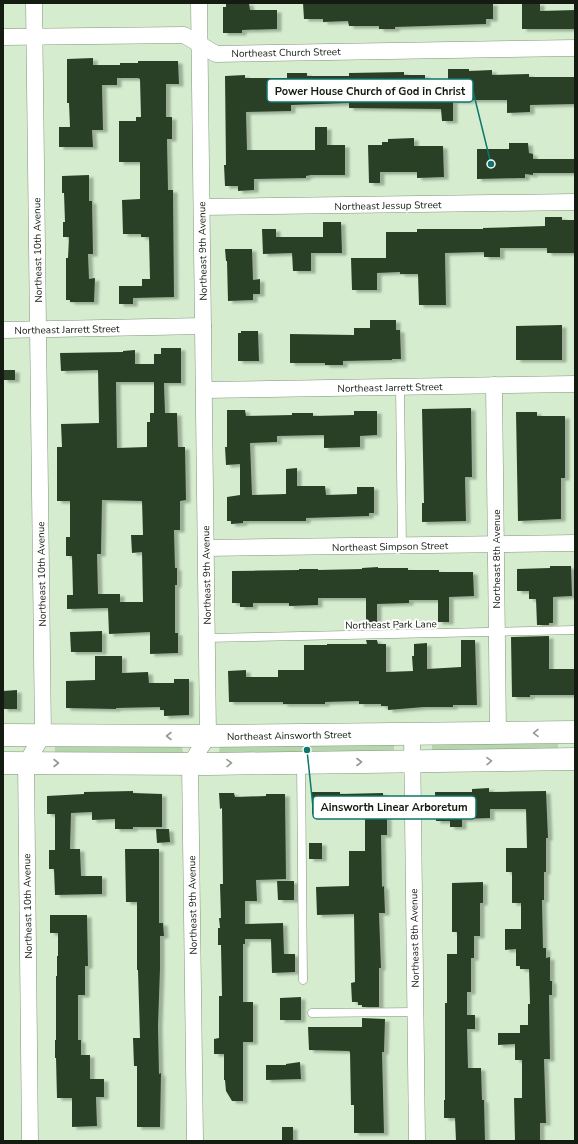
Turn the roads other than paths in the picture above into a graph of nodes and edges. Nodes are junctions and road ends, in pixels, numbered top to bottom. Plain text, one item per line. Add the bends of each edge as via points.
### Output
1 (34, 3) edge
2 (199, 3) edge
3 (35, 36) junction
4 (3, 37) edge
5 (200, 44) junction
6 (575, 48) edge
7 (575, 202) edge
8 (202, 207) junction
9 (203, 326) junction
10 (38, 329) junction
11 (3, 330) edge
12 (575, 384) edge
13 (494, 385) junction
14 (400, 387) junction
15 (204, 390) junction
16 (575, 543) edge
17 (497, 544) junction
18 (402, 546) junction
19 (206, 548) junction
20 (575, 630) edge
21 (497, 631) junction
22 (207, 638) junction
23 (575, 732) edge
24 (498, 733) junction
25 (412, 734) junction
26 (43, 735) junction
27 (3, 736) edge
28 (208, 736) junction
29 (575, 760) edge
30 (412, 762) junction
31 (3, 763) edge
32 (26, 763) junction
33 (300, 763) junction
34 (190, 764) junction
35 (303, 980) dead end
36 (415, 1012) junction
37 (312, 1013) dead end
38 (30, 1141) edge
39 (195, 1141) edge
40 (417, 1141) edge

1 - 3 street, Northeast 10th Avenue
2 - 5 street, Northeast 9th Avenue
3 - 4 street, Northeast Church Street
3 - 5 street, Northeast Church Street via 184,35
3 - 10 street, Northeast 10th Avenue
5 - 6 street, Northeast Church Street via 216,54
5 - 8 street, Northeast 9th Avenue
7 - 8 street, Northeast Jessup Street
8 - 9 street, Northeast 9th Avenue
9 - 10 street, Northeast Jarrett Street
9 - 15 street, Northeast 9th Avenue
10 - 11 street, Northeast Jarrett Street
10 - 26 street, Northeast 10th Avenue
12 - 13 street, Northeast Jarrett Street
13 - 14 street, Northeast Jarrett Street
13 - 17 street, Northeast 8th Avenue
14 - 15 street, Northeast Jarrett Street
14 - 18 lane
15 - 19 street, Northeast 9th Avenue
16 - 17 street, Northeast Simpson Street
17 - 18 street, Northeast Simpson Street
17 - 21 street, Northeast 8th Avenue
18 - 19 street, Northeast Simpson Street
19 - 22 street, Northeast 9th Avenue
20 - 21 lane, Northeast Park Lane
21 - 22 lane, Northeast Park Lane
21 - 24 street, Northeast 8th Avenue
22 - 28 street, Northeast 9th Avenue
23 -> 24 street, Northeast Ainsworth Street
24 - 25 street, Northeast Ainsworth Street
25 - 28 street, Northeast Ainsworth Street
25 - 30 street, Northeast 8th Avenue
26 - 27 street, Northeast Ainsworth Street
28 -> 26 street, Northeast Ainsworth Street
26 - 32 street
28 - 34 street
30 -> 29 street
33 -> 30 street
30 - 36 street, Northeast 8th Avenue
31 - 32 street
32 -> 34 street
32 - 38 street, Northeast 10th Avenue
34 -> 33 street
33 - 35 lane
34 - 39 street, Northeast 9th Avenue
36 - 37 lane
36 - 40 street, Northeast 8th Avenue

